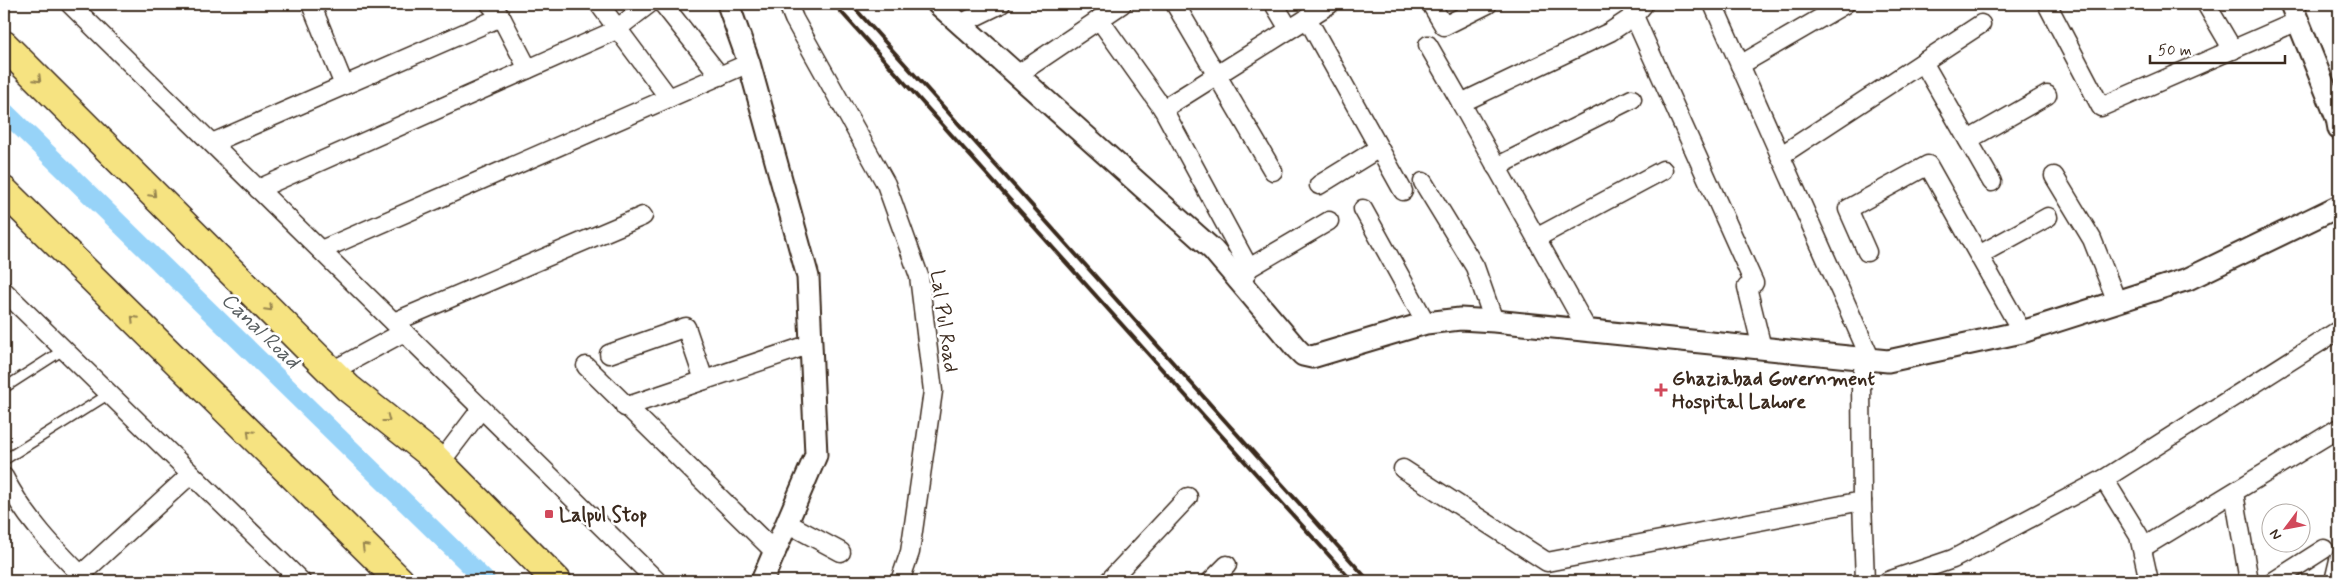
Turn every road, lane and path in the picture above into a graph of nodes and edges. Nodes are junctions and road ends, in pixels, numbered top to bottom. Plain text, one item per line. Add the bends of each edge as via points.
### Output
1 (70, 4) edge
2 (311, 4) edge
3 (599, 4) edge
4 (649, 4) edge
5 (663, 4) edge
6 (728, 4) edge
7 (788, 4) edge
8 (938, 4) edge
9 (1001, 4) edge
10 (1122, 4) edge
11 (1175, 4) edge
12 (1274, 4) edge
13 (1330, 4) edge
14 (1431, 4) edge
15 (1488, 4) edge
16 (1713, 4) edge
17 (1844, 4) edge
18 (2047, 4) edge
19 (2206, 4) edge
20 (496, 10) edge
21 (1639, 10) edge
22 (2295, 12) edge
23 (1307, 18) junction
24 (1099, 19) junction
25 (960, 24) junction
26 (1981, 24) dead end
27 (617, 29) junction
28 (1289, 29) junction
29 (4, 45) edge
30 (1428, 45) dead end
31 (2233, 50) junction
32 (1923, 62) junction
33 (748, 63) junction
34 (1740, 65) junction
35 (528, 69) junction
36 (1017, 75) junction
37 (720, 76) junction
38 (1216, 76) junction
39 (344, 86) junction
40 (2047, 95) dead end
41 (669, 98) junction
42 (1632, 98) dead end
43 (1463, 106) junction
44 (1163, 109) junction
45 (2339, 128) edge
46 (1968, 140) junction
47 (212, 143) junction
48 (1379, 148) junction
49 (1780, 156) junction
50 (1496, 166) junction
51 (1663, 170) dead end
52 (1273, 171) dead end
53 (2054, 176) dead end
54 (1422, 182) dead end
55 (1992, 182) dead end
56 (1319, 185) dead end
57 (258, 188) junction
58 (4, 191) edge
59 (1403, 191) dead end
60 (2339, 206) edge
61 (1363, 209) dead end
62 (643, 216) dead end
63 (2048, 217) dead end
64 (1329, 221) dead end
65 (1536, 238) junction
66 (321, 250) junction
67 (1867, 252) dead end
68 (1979, 255) junction
69 (1245, 275) junction
70 (4, 291) edge
71 (2117, 302) junction
72 (1494, 321) junction
73 (1426, 323) junction
74 (399, 327) junction
75 (2339, 330) edge
76 (1588, 331) junction
77 (2022, 332) junction
78 (811, 344) junction
79 (1762, 348) junction
80 (64, 350) junction
81 (609, 354) dead end
82 (1871, 360) junction
83 (586, 366) dead end
84 (332, 371) junction
85 (704, 380) junction
86 (4, 388) edge
87 (109, 394) junction
88 (625, 407) junction
89 (481, 409) junction
90 (2339, 428) edge
91 (4, 460) edge
92 (440, 463) junction
93 (1403, 469) dead end
94 (191, 474) junction
95 (4, 478) edge
96 (2104, 479) junction
97 (2234, 493) junction
98 (1188, 497) dead end
99 (1862, 501) junction
100 (787, 523) junction
101 (2142, 548) junction
102 (2324, 548) dead end
103 (841, 552) dead end
104 (776, 553) junction
105 (2339, 560) edge
106 (1227, 565) dead end
107 (81, 579) edge
108 (301, 581) edge
109 (400, 581) edge
110 (557, 581) edge
111 (657, 581) edge
112 (762, 581) edge
113 (900, 581) edge
114 (1109, 581) edge
115 (1211, 581) edge
116 (1865, 581) edge
117 (1888, 581) edge
118 (2149, 581) edge
119 (2249, 581) edge
120 (2274, 581) edge
121 (2334, 581) edge

1 - 47 street
2 - 39 street
3 - 27 street
4 - 27 street
5 - 37 street
6 - 33 street
7 - 113 street, Lal Pul Road via 886,184 920,276 933,391 910,552
8 - 25 street
9 - 25 street
10 - 24 street
11 - 38 street
12 - 28 street
13 - 23 street
14 - 15 street via 1444,26
16 - 34 street
17 - 34 street
18 - 31 street via 2101,108
19 - 31 street
20 - 35 street
20 - 39 street
21 - 43 street via 1610,32 1461,103
21 - 79 street via 1754,283 1747,287
22 - 31 street
22 - 45 street
23 - 28 street
23 - 48 street
24 - 36 street
24 - 44 street
25 - 36 street
26 - 32 street
27 - 35 street
27 - 41 street
28 - 38 street
29 -> 84 highway
30 - 43 street
32 - 46 street
32 - 49 street
33 - 37 street
33 - 78 street via 808,277
34 - 49 street
35 - 57 street
36 - 69 street
37 - 41 street
38 - 44 street
38 - 52 street
39 - 47 street
40 - 46 street
41 - 66 street
42 - 50 street
43 - 50 street
44 - 69 street
46 - 55 street
47 - 57 street
48 - 56 street
48 - 59 street
49 - 82 street
50 - 65 street
51 - 65 street
53 - 71 street via 2092,239
54 - 72 street via 1475,267
57 - 66 street
109 -> 58 highway
60 - 71 street via 2188,279
61 - 73 street
62 - 74 street
63 - 68 street
64 - 69 street
65 - 76 street
66 - 74 street
67 - 68 street via 1848,208 1928,165
68 - 77 street
69 - 73 street via 1303,355 1312,357
70 - 80 street
71 - 77 street
72 - 73 street
72 - 76 street
74 - 84 street
74 - 89 street
75 - 96 street
76 - 79 street
77 - 82 street via 1888,361
78 - 85 street
78 - 100 street via 816,455
79 - 82 street
80 - 86 lane
80 - 87 street
81 - 85 street via 686,327
82 - 99 street via 1861,380
83 - 88 street
84 -> 92 highway via 362,400
85 - 88 street
87 - 91 lane
87 - 94 street
88 - 104 street
89 - 92 street
89 - 111 street
90 - 97 street
92 - 110 highway
93 - 99 street via 1547,562
94 - 107 street
94 - 108 street
95 - 107 street via 23,511
96 - 101 street via 2139,536
96 - 117 street via 1952,559
97 - 101 street
97 - 119 street
98 - 114 street
99 - 116 street
100 - 103 street
100 - 104 street
101 - 118 street
102 - 120 street
104 - 112 street
105 - 121 street
106 - 115 street

